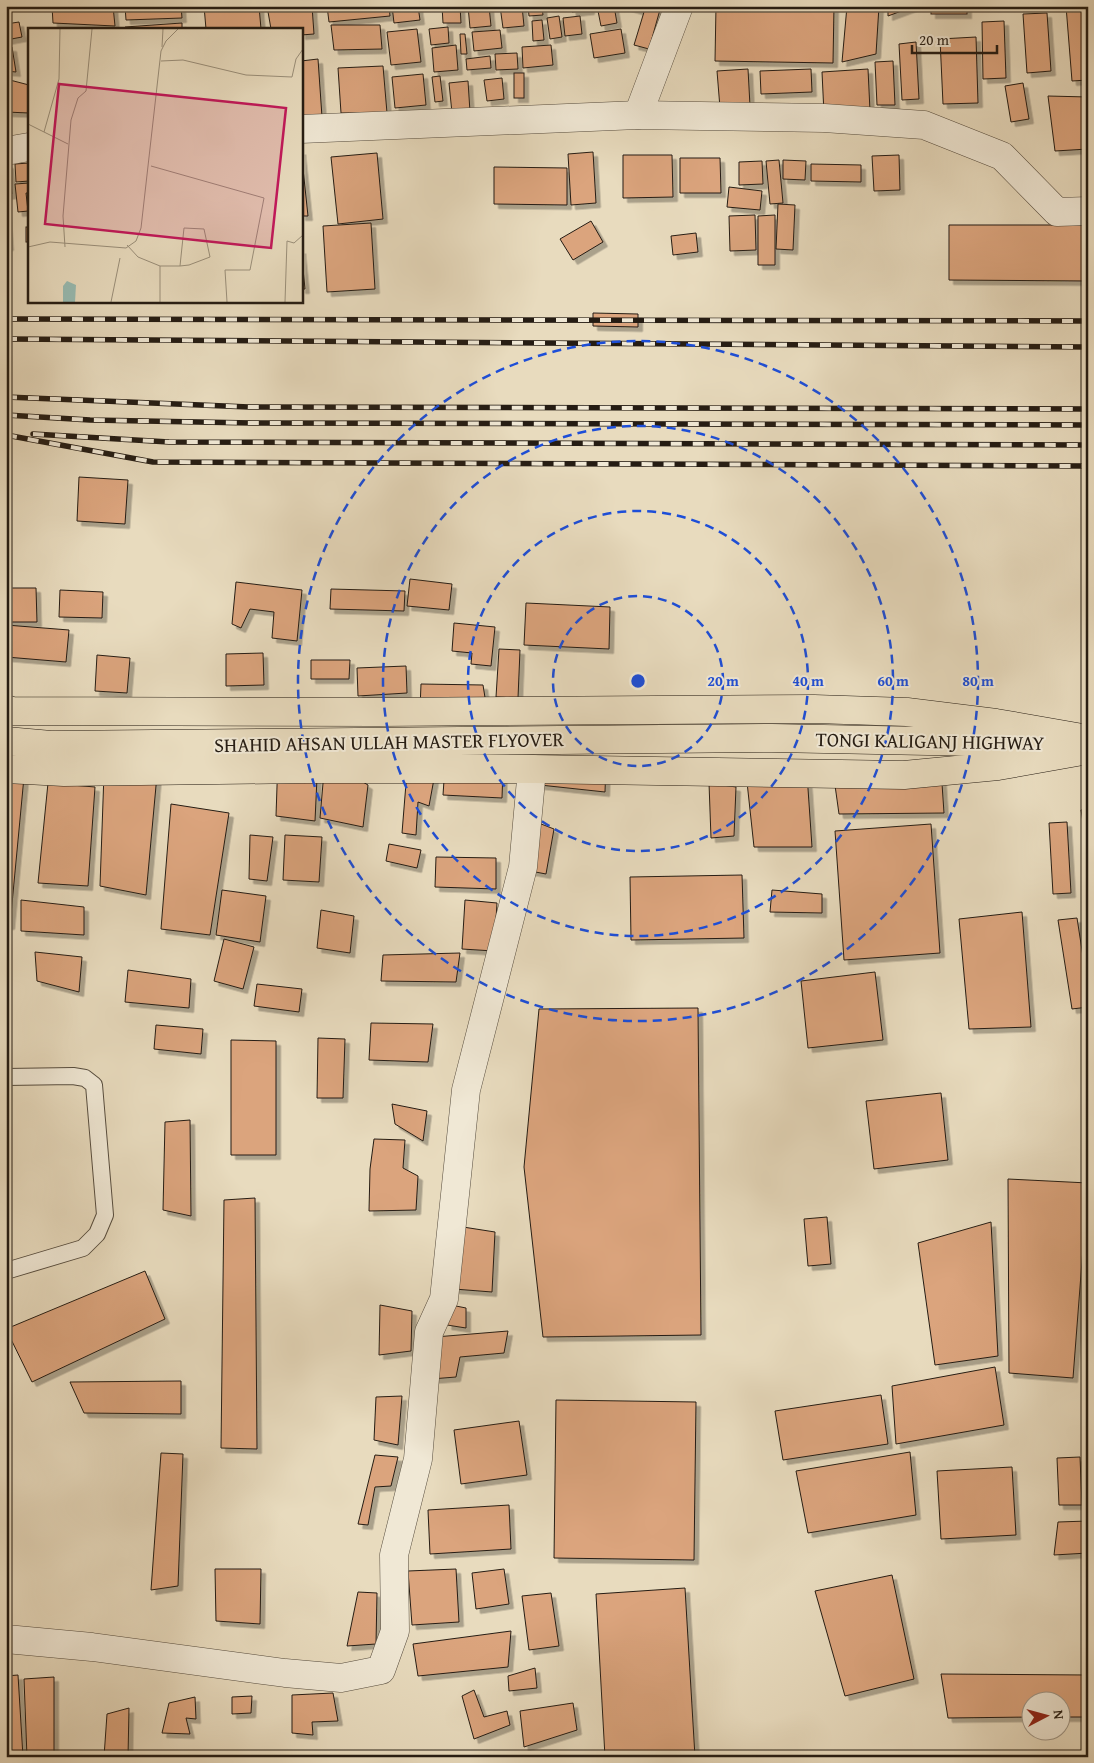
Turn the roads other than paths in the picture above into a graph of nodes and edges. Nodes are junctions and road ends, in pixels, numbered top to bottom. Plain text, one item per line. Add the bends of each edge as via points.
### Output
1 (680, 6) edge
2 (638, 115) junction
3 (302, 129) edge
4 (28, 147) edge
5 (6, 151) edge
6 (1088, 211) edge
7 (6, 709) edge
8 (772, 738) joint
9 (1088, 739) edge
10 (6, 741) edge
11 (1088, 744) edge
12 (1088, 750) edge
13 (6, 769) edge
14 (532, 769) junction
15 (6, 1076) edge
16 (6, 1271) edge
17 (6, 1639) edge

1 - 2 street
2 - 3 street
2 - 6 street via 824,118 924,125 1002,156 1057,212
4 - 5 street
7 - 9 main road via 380,712 823,709 907,712
8 - 10 main road, SHAHID AHSAN ULLAH MASTER FLYOVER via 51,745
8 - 11 main road, TONGI KALIGANJ HIGHWAY
12 - 14 main road via 998,766 904,775
13 - 14 main road via 64,772
14 - 17 street via 523,867 466,1090 444,1299 429,1332 418,1459 394,1555 395,1631 381,1670 340,1678 313,1676 92,1646
15 - 16 lane via 73,1076 94,1084 105,1215 97,1234 83,1248

